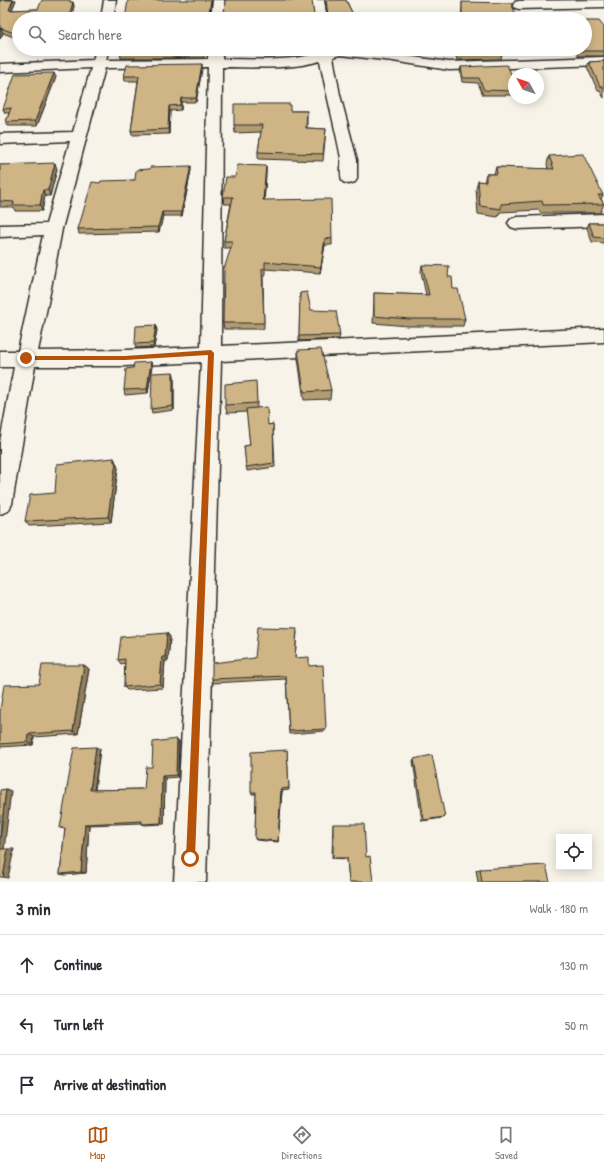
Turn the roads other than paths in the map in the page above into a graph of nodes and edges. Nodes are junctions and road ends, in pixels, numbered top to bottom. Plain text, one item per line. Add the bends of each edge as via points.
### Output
1 (0, 0) edge
2 (6, 0) edge
3 (110, 0) edge
4 (219, 0) edge
5 (318, 0) edge
6 (597, 2) edge
7 (519, 5) dead end
8 (108, 12) edge
9 (218, 12) edge
10 (320, 12) edge
11 (604, 17) edge
12 (215, 56) edge
13 (317, 56) edge
14 (327, 56) edge
15 (382, 56) edge
16 (100, 57) edge
17 (604, 62) edge
18 (0, 68) edge
19 (78, 136) junction
20 (0, 139) edge
21 (349, 179) dead end
22 (604, 220) edge
23 (517, 223) dead end
24 (53, 229) junction
25 (0, 231) edge
26 (604, 335) edge
27 (211, 353) junction
28 (26, 358) junction
29 (0, 359) edge
30 (0, 504) edge
31 (190, 882) edge

1 - 2 street
3 - 8 street
4 - 9 street
5 - 10 street
6 - 7 street
6 - 11 street
12 - 13 street via 284,63 305,61
12 - 16 street
12 - 27 street
14 - 21 street via 349,160
15 - 17 street via 449,66
16 - 18 street
16 - 19 street
19 - 20 street
19 - 24 street
22 - 23 street
24 - 25 street
24 - 28 street
26 - 27 street
27 - 28 street via 125,358
27 - 31 street
28 - 29 street
28 - 30 street

